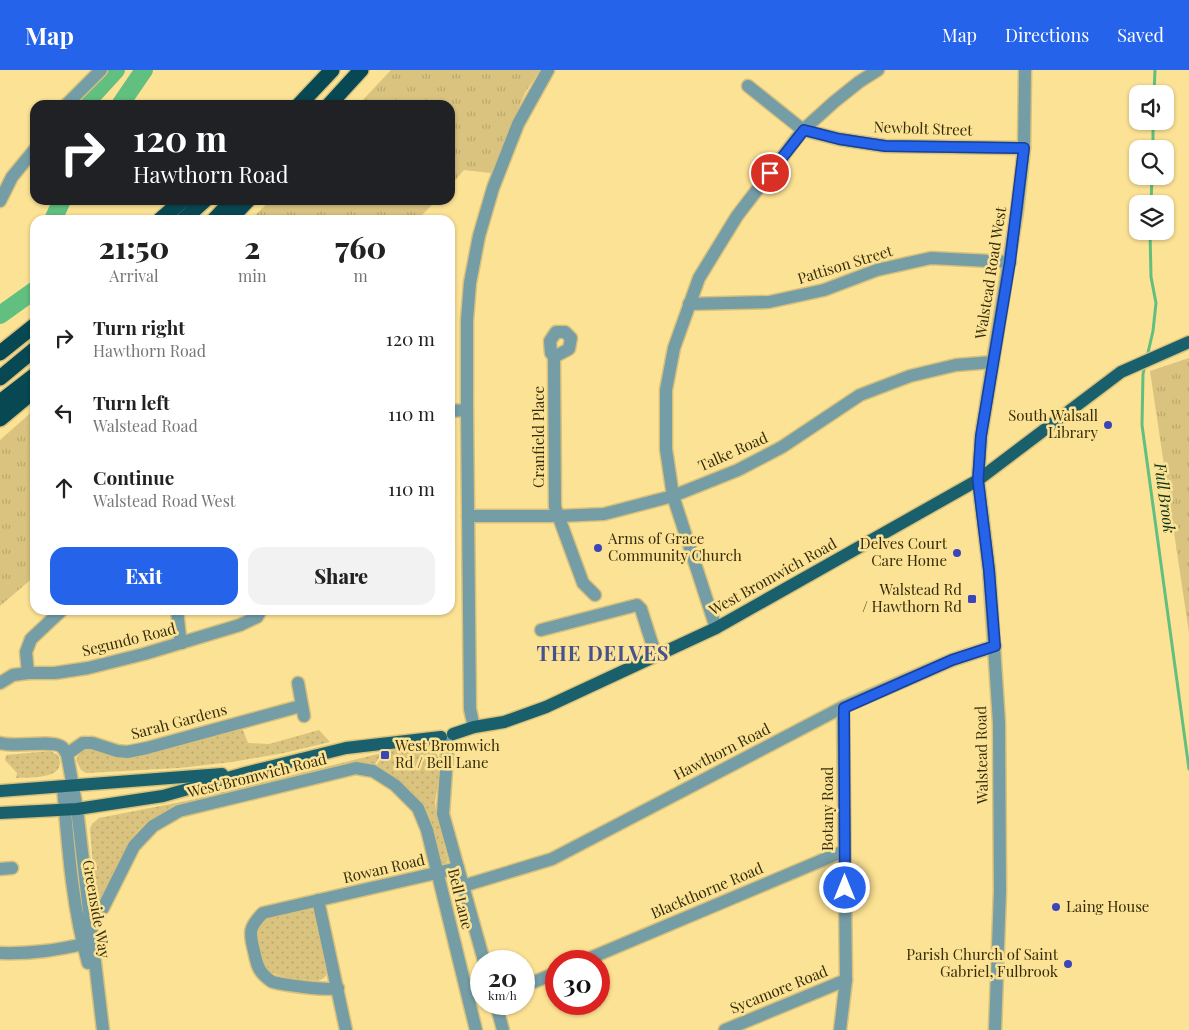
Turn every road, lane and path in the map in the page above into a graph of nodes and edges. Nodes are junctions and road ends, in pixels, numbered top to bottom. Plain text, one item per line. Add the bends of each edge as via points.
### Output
1 (101, 70) edge
2 (332, 70) edge
3 (361, 70) edge
4 (373, 70) edge
5 (548, 70) edge
6 (878, 70) edge
7 (1025, 70) edge
8 (319, 85) junction
9 (748, 86) dead end
10 (71, 100) edge
11 (301, 100) edge
12 (304, 100) edge
13 (334, 100) edge
14 (347, 100) edge
15 (804, 130) junction
16 (1024, 148) junction
17 (30, 155) edge
18 (0, 200) edge
19 (177, 205) edge
20 (200, 205) edge
21 (228, 205) edge
22 (243, 205) edge
23 (166, 215) edge
24 (188, 215) edge
25 (219, 215) edge
26 (234, 215) edge
27 (1010, 262) junction
28 (689, 304) junction
29 (30, 329) edge
30 (1189, 342) edge
31 (0, 353) edge
32 (30, 353) edge
33 (554, 357) dead end
34 (993, 362) junction
35 (0, 378) edge
36 (30, 379) edge
37 (30, 394) edge
38 (0, 402) edge
39 (466, 410) junction
40 (455, 411) edge
41 (0, 419) edge
42 (978, 480) junction
43 (673, 496) junction
44 (468, 516) junction
45 (559, 516) junction
46 (595, 595) dead end
47 (57, 615) edge
48 (177, 615) edge
49 (258, 615) edge
50 (716, 628) junction
51 (541, 630) dead end
52 (182, 643) junction
53 (995, 646) junction
54 (656, 656) junction
55 (28, 673) junction
56 (0, 683) edge
57 (298, 683) dead end
58 (844, 708) junction
59 (474, 728) junction
60 (447, 738) junction
61 (0, 743) edge
62 (67, 754) junction
63 (245, 773) junction
64 (395, 785) joint
65 (68, 786) junction
66 (0, 791) edge
67 (71, 810) junction
68 (0, 813) edge
69 (134, 846) joint
70 (844, 851) junction
71 (458, 868) junction
72 (436, 874) junction
73 (463, 886) junction
74 (318, 900) junction
75 (89, 916) junction
76 (87, 944) junction
77 (481, 950) edge
78 (609, 950) edge
79 (0, 953) edge
80 (846, 980) junction
81 (338, 988) junction
82 (499, 1015) edge
83 (103, 1030) edge
84 (346, 1030) edge
85 (476, 1030) edge
86 (503, 1030) edge
87 (725, 1030) edge
88 (840, 1030) edge
89 (995, 1030) edge

1 - 10 street
2 - 8 highway
3 - 13 highway
4 - 14 highway
5 - 39 street via 518,124 493,188 479,236 470,283
6 - 15 street via 846,92
7 - 16 street, Walstead Road West
8 - 11 highway
8 - 12 highway
9 - 15 street, Newbolt Street
15 - 16 street, Newbolt Street via 885,146
15 - 28 street via 737,216 699,278
16 - 27 street, Walstead Road West
17 - 18 street via 12,177
19 - 23 highway
20 - 24 highway
21 - 25 highway
22 - 26 highway
27 - 28 street, Pattison Street via 931,258 877,270 824,290 769,302
27 - 34 street, Walstead Road West
28 - 43 street via 674,348 666,390 666,448
29 - 31 highway
30 - 42 main road, West Bromwich Road via 1121,372
32 - 35 highway
33 - 45 street, Cranfield Place via 555,507
34 - 42 street, Walstead Road West via 981,436
34 - 43 street, Talke Road via 956,365 860,395 782,447 738,470
36 - 38 highway
37 - 41 highway
39 - 40 street
39 - 44 street
42 - 50 main road, West Bromwich Road
42 - 53 street, Walstead Road
43 - 45 street, Talke Road via 604,514
43 - 50 street
44 - 45 street, Talke Road
44 - 59 street via 470,700
45 - 46 street, Cranfield Place via 583,583
47 - 55 street via 31,639 26,652
48 - 52 street
49 - 52 street, Segundo Road via 240,625
50 - 54 main road, West Bromwich Road
51 - 54 street via 637,605
52 - 55 street, Segundo Road via 88,668
53 - 58 street, Hawthorn Road via 952,660
53 - 89 street, Walstead Road via 1000,891
54 - 59 main road, West Bromwich Road via 546,707 504,722
55 - 56 street, Segundo Road via 13,675
57 - 62 street, Sarah Gardens via 302,711 127,752 83,743
58 - 70 street, Botany Road
58 - 73 street, Hawthorn Road via 552,859
59 - 60 main road, West Bromwich Road
60 - 63 main road, West Bromwich Road via 346,748
60 - 71 street, Bell Lane via 443,814
61 - 62 street via 9,746 54,743
62 - 65 street
63 - 65 main road, West Bromwich Road
63 - 67 main road, West Bromwich Road via 163,796
64 - 69 street, West Bromwich Road via 373,771 356,768 179,812 153,826
64 - 72 street, Bell Lane via 418,808 427,830
65 - 66 main road, West Bromwich Road
65 - 67 street
67 - 68 main road, West Bromwich Road
67 - 75 street, Greenside Way
67 - 76 street, Greenside Way via 74,891
69 - 75 street, Greenside Way via 104,908
70 - 78 street, Blackthorne Road
70 - 80 street, Botany Road
71 - 72 street, Rowan Road
71 - 73 street, Bell Lane
72 - 74 street, Rowan Road
72 - 85 street, Bell Lane
73 - 77 street, Bell Lane
74 - 81 street
74 - 81 street, Rowan Road via 263,913 255,921 250,938 259,969 273,982 327,990
75 - 76 street, Greenside Way
76 - 79 street via 30,954
76 - 83 street, Greenside Way
80 - 87 street, Sycamore Road
80 - 88 street, Botany Road
81 - 84 street
82 - 86 street

